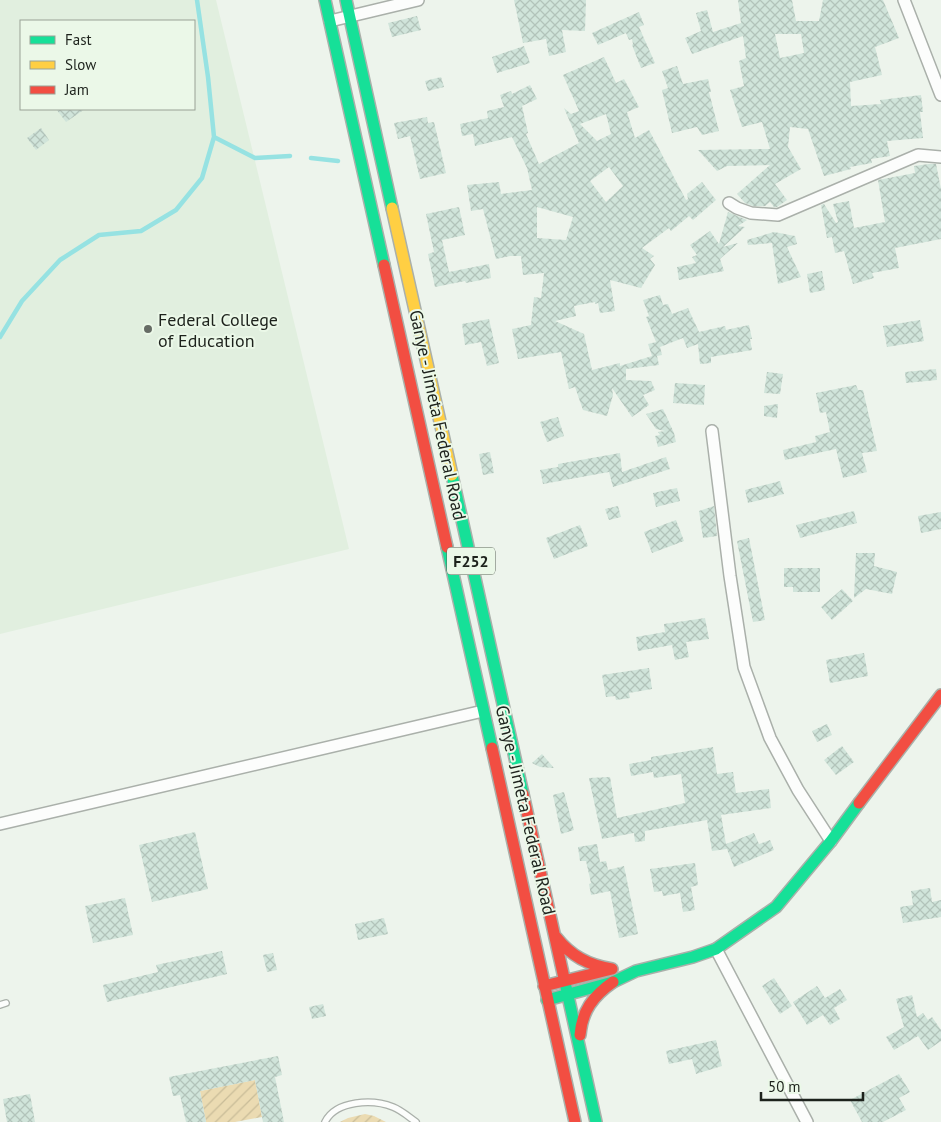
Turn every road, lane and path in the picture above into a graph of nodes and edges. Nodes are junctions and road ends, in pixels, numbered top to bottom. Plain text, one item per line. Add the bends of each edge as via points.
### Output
1 (325, 0) edge
2 (346, 0) edge
3 (418, 0) edge
4 (904, 0) edge
5 (350, 17) junction
6 (330, 21) junction
7 (941, 95) edge
8 (941, 157) edge
9 (729, 202) dead end
10 (712, 431) dead end
11 (469, 555) junction
12 (449, 559) junction
13 (941, 695) edge
14 (483, 710) junction
15 (0, 824) edge
16 (831, 841) junction
17 (554, 934) junction
18 (716, 949) junction
19 (612, 969) junction
20 (636, 971) junction
21 (564, 981) junction
22 (613, 982) junction
23 (544, 986) junction
24 (567, 994) junction
25 (547, 1000) junction
26 (581, 1058) junction
27 (805, 1121) edge
28 (325, 1122) edge
29 (416, 1122) edge
30 (574, 1122) edge
31 (596, 1122) edge

1 - 6 main road, Ganye - Jimeta Federal Road / F252
2 - 5 main road, Ganye - Jimeta Federal Road / F252
3 - 5 street
4 - 7 street
5 - 6 street
5 - 11 main road, Ganye - Jimeta Federal Road / F252
6 - 12 main road, Ganye - Jimeta Federal Road / F252
8 - 9 street via 918,155 778,215 751,213
10 - 16 street via 744,667 770,738
11 - 12 main road
11 - 17 main road, Ganye - Jimeta Federal Road / F252
12 - 14 main road, Ganye - Jimeta Federal Road / F252
13 - 16 main road
14 - 15 street
14 - 23 main road, Ganye - Jimeta Federal Road / F252
16 - 18 main road via 776,907
17 - 19 main road via 571,954 583,962
17 - 21 main road, Ganye - Jimeta Federal Road / F252
18 - 20 main road
18 - 27 street
19 - 20 main road
19 - 21 main road
20 - 22 main road
21 - 23 main road
21 - 24 main road, Ganye - Jimeta Federal Road / F252
22 - 24 main road
22 - 26 main road via 594,997 584,1012 580,1025
23 - 25 main road, Ganye - Jimeta Federal Road / F252
24 - 25 main road
24 - 26 main road, Ganye - Jimeta Federal Road / F252
25 - 30 main road, Ganye - Jimeta Federal Road / F252
26 - 31 main road, Ganye - Jimeta Federal Road / F252
28 - 29 lane via 329,1114 347,1105 370,1102 394,1107

